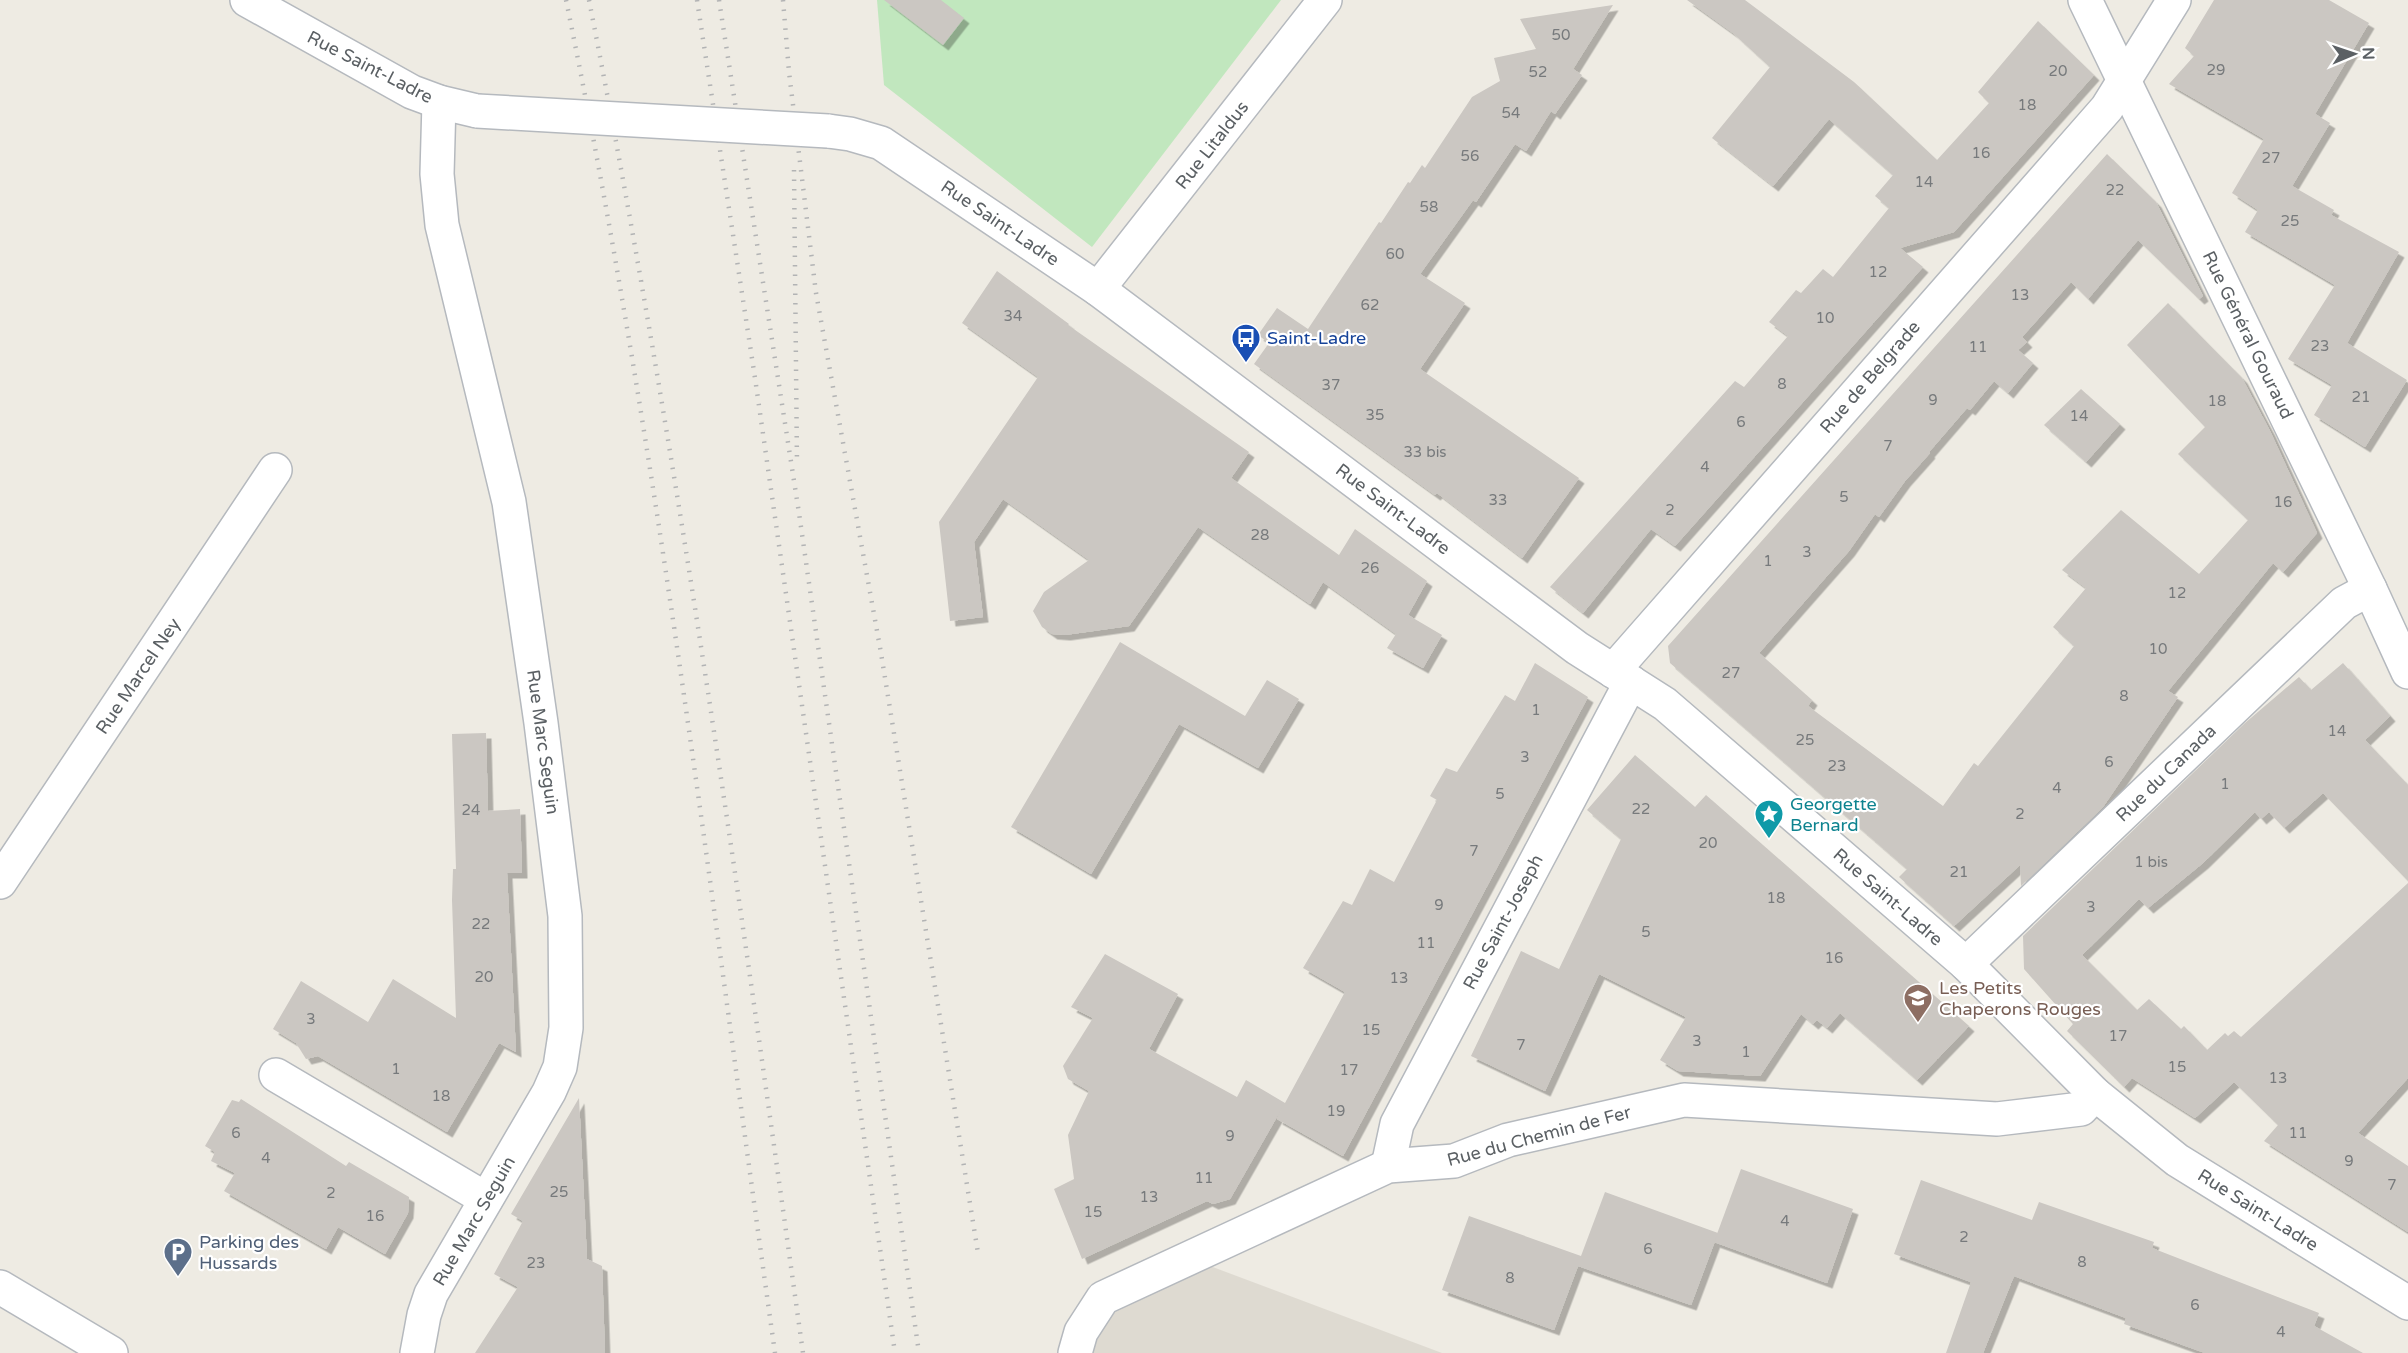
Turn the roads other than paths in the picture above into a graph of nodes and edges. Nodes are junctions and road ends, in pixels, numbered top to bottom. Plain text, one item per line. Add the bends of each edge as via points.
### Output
1 (247, 0) edge
2 (1325, 0) edge
3 (2085, 0) edge
4 (2174, 0) edge
5 (2125, 82) junction
6 (439, 102) junction
7 (1098, 289) junction
8 (275, 470) dead end
9 (2370, 589) junction
10 (2408, 672) edge
11 (1622, 677) junction
12 (0, 882) edge
13 (1966, 963) junction
14 (276, 1075) dead end
15 (2095, 1094) junction
16 (1388, 1166) junction
17 (486, 1199) junction
18 (0, 1287) edge
19 (2408, 1303) edge
20 (111, 1353) edge
21 (417, 1353) edge
22 (1075, 1353) edge

1 - 6 street, Rue Saint-Ladre via 412,92
2 - 7 street, Rue Litaldus
3 - 5 street, Rue Général Gouraud
4 - 5 street, Rue de Belgrade
5 - 9 street, Rue Général Gouraud
5 - 11 street, Rue de Belgrade
6 - 7 street, Rue Saint-Ladre, bridge via 477,111 828,131 865,137 896,152
6 - 17 street, Rue Marc Seguin via 437,174 442,225 509,502 565,916 566,1028 560,1067
7 - 11 street, Rue Saint-Ladre via 1577,648
8 - 12 street, Rue Marcel Ney
9 - 10 street, Rue Général Gouraud
9 - 13 street, Rue du Canada via 2344,603
11 - 13 street, Rue Saint-Ladre via 1665,704
11 - 16 street, Rue Saint-Joseph via 1397,1124
13 - 15 street, Rue Saint-Ladre
14 - 17 street
15 - 16 street, Rue du Chemin de Fer via 2081,1109 1997,1119 1684,1100 1508,1140 1454,1161
15 - 19 street, Rue Saint-Ladre via 2177,1160
16 - 22 street, Rue du Chemin de Fer via 1102,1298 1081,1332
17 - 21 street, Rue Marc Seguin via 431,1294
18 - 20 street

